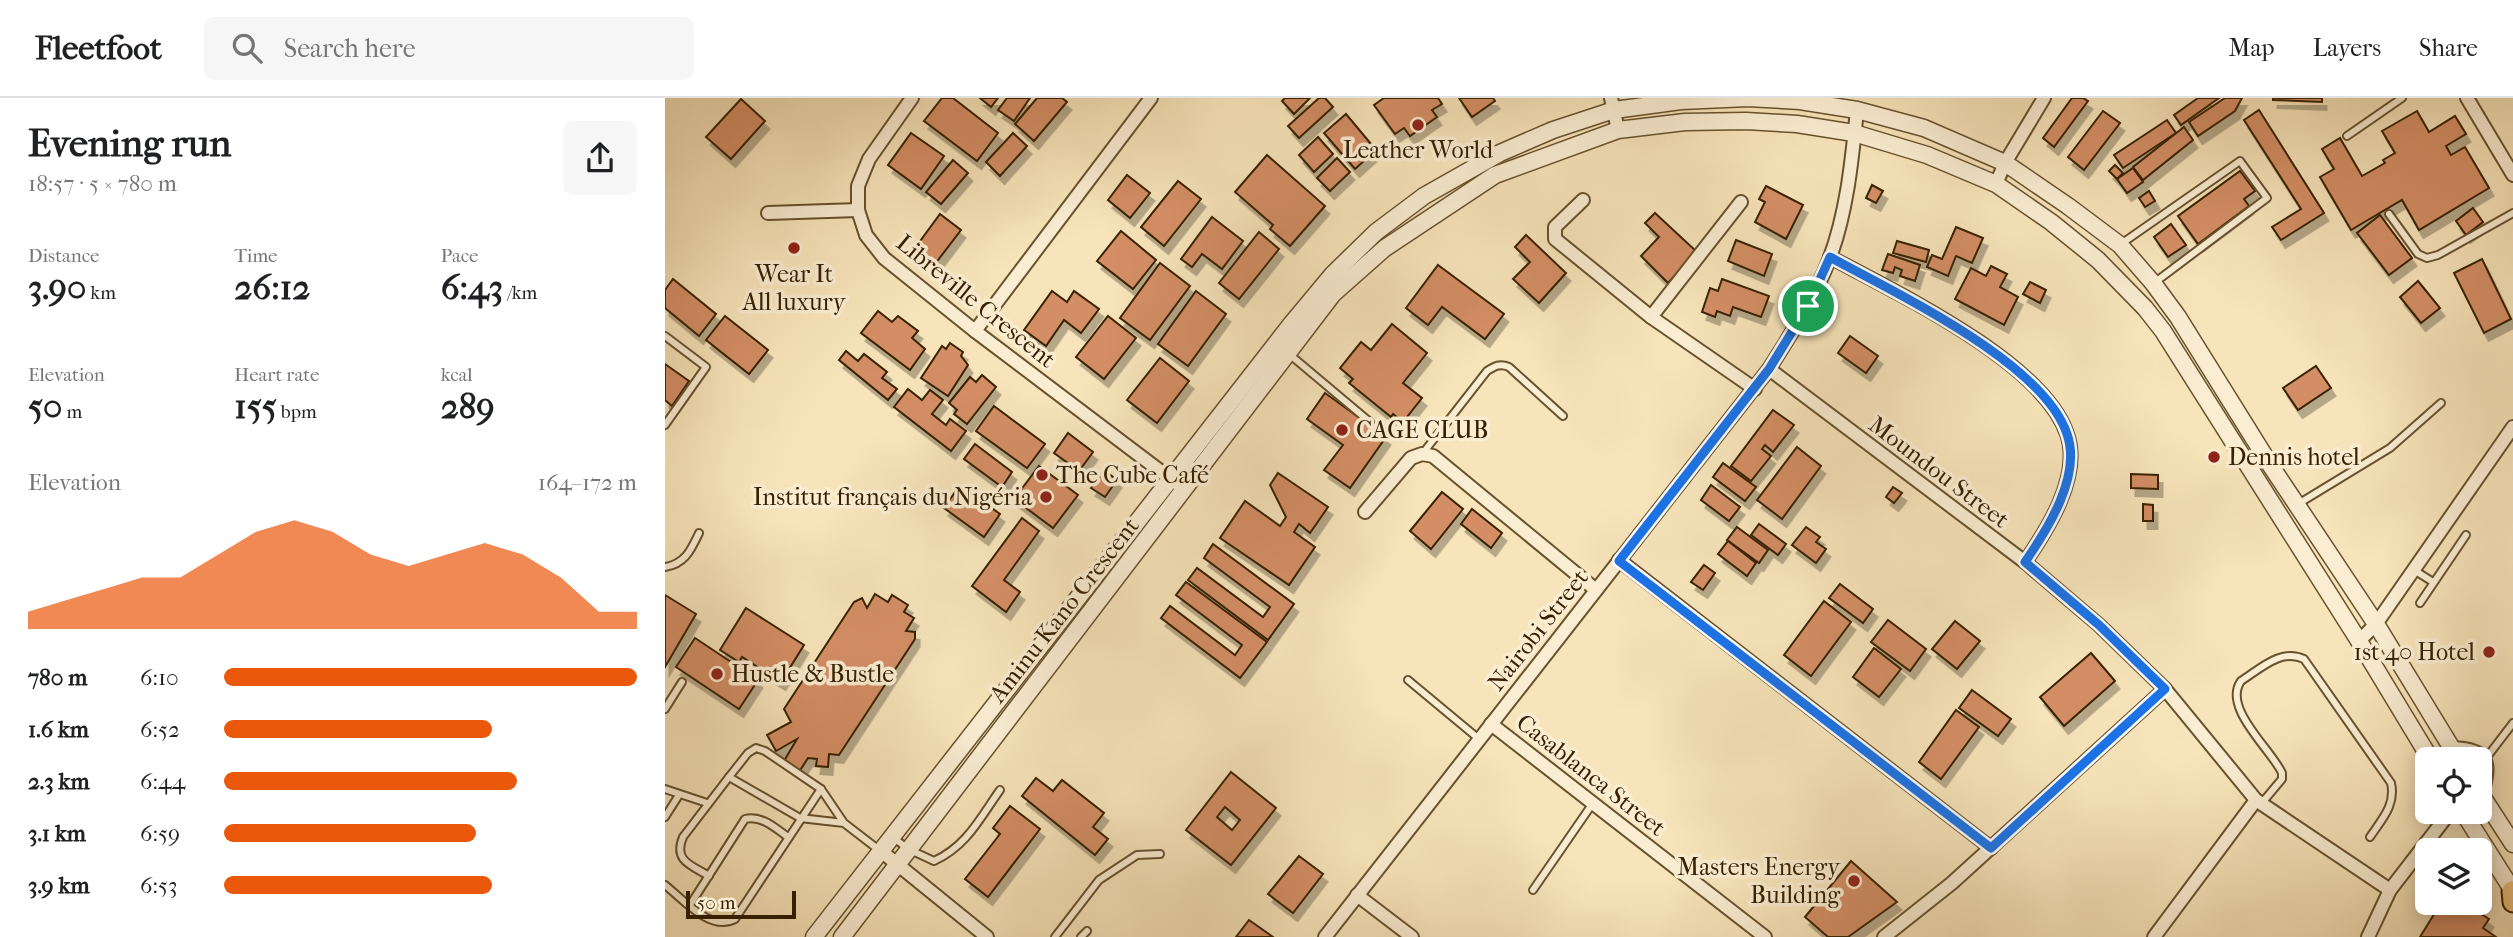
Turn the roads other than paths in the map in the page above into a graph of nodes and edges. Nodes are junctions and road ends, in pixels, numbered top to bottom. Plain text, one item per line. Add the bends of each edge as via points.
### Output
1 (912, 98) edge
2 (1151, 98) edge
3 (2044, 98) edge
4 (2402, 98) edge
5 (2467, 98) edge
6 (1800, 100) edge
7 (1612, 104) edge
8 (1857, 110) junction
9 (1618, 130) junction
10 (1854, 133) junction
11 (2347, 136) dead end
12 (2005, 163) junction
13 (2513, 175) edge
14 (1996, 184) junction
15 (1583, 200) dead end
16 (1741, 202) dead end
17 (858, 211) junction
18 (768, 213) dead end
19 (2389, 214) dead end
20 (2513, 214) edge
21 (2120, 245) junction
22 (1830, 257) junction
23 (2153, 283) junction
24 (1651, 317) junction
25 (975, 331) junction
26 (665, 336) edge
27 (1288, 353) junction
28 (1769, 369) junction
29 (1755, 389) junction
30 (2441, 403) dead end
31 (1563, 416) dead end
32 (1370, 422) dead end
33 (665, 425) edge
34 (2513, 427) edge
35 (1422, 454) junction
36 (1171, 479) junction
37 (1186, 490) junction
38 (2297, 505) junction
39 (1365, 512) dead end
40 (699, 533) dead end
41 (2466, 535) dead end
42 (1619, 561) junction
43 (2025, 562) junction
44 (665, 567) edge
45 (2414, 570) junction
46 (2433, 582) junction
47 (1595, 590) junction
48 (2420, 603) dead end
49 (2376, 624) junction
50 (2359, 641) junction
51 (1408, 680) dead end
52 (682, 682) dead end
53 (2165, 689) junction
54 (665, 709) edge
55 (2513, 723) edge
56 (1491, 724) junction
57 (1479, 739) junction
58 (2450, 745) joint
59 (2423, 747) edge
60 (2468, 747) edge
61 (2492, 750) edge
62 (729, 777) junction
63 (665, 789) edge
64 (821, 789) junction
65 (1000, 790) dead end
66 (679, 795) junction
67 (2258, 802) junction
68 (707, 803) junction
69 (1593, 803) junction
70 (2492, 811) edge
71 (665, 817) edge
72 (800, 818) junction
73 (844, 823) junction
74 (2441, 824) edge
75 (2471, 824) edge
76 (2370, 836) dead end
77 (788, 837) junction
78 (892, 837) junction
79 (2513, 844) edge
80 (1991, 848) junction
81 (908, 849) junction
82 (881, 851) junction
83 (1160, 854) dead end
84 (896, 864) junction
85 (709, 876) junction
86 (665, 885) edge
87 (1533, 890) dead end
88 (2391, 890) junction
89 (2513, 891) edge
90 (1357, 895) junction
91 (2513, 902) edge
92 (690, 905) junction
93 (1087, 931) dead end
94 (814, 937) edge
95 (842, 937) edge
96 (987, 937) edge
97 (1055, 937) edge
98 (1081, 937) edge
99 (1325, 937) edge
100 (1412, 937) edge
101 (1765, 937) edge
102 (1884, 937) edge
103 (2154, 937) edge
104 (2368, 937) edge

1 - 17 street via 869,159 858,186
2 - 25 street
3 - 12 street
4 - 11 lane
5 - 13 street
6 - 7 street
6 - 8 street
7 - 9 street
7 - 36 street via 1500,153 1424,196 1376,232 1308,303
8 - 10 street, Nairobi Street
8 - 12 street via 1924,128
9 - 10 street, Aminu Kano Crescent via 1746,121
9 - 27 street, Aminu Kano Crescent via 1495,175 1385,248 1333,294
10 - 14 street, Aminu Kano Crescent via 1927,155
10 - 22 street, Nairobi Street
12 - 14 street
12 - 21 street
14 - 50 street, Aminu Kano Crescent via 2098,260 2145,308
15 - 24 street via 1555,226 1555,239
16 - 24 street
17 - 18 street
17 - 25 street, Libreville Crescent via 866,235 884,258
19 - 20 lane via 2418,254 2427,258
21 - 23 street
21 - 23 lane via 2240,161 2267,198
22 - 28 street, Nairobi Street via 1808,306
22 - 43 street via 1969,334 2035,388 2055,412 2068,435 2070,458 2051,524
23 - 38 street
24 - 29 street
25 - 36 street, Libreville Crescent
26 - 33 lane via 706,368
27 - 32 lane
27 - 37 street, Aminu Kano Crescent
28 - 29 street, Nairobi Street
28 - 43 street, Moundou Street
29 - 42 street, Nairobi Street
30 - 38 lane via 2390,448
31 - 35 lane via 1509,368 1494,366
34 - 45 street
35 - 39 street via 1411,458
35 - 47 street via 1447,466
36 - 37 street, Libreville Crescent
36 - 78 street
37 - 81 street, Aminu Kano Crescent
38 - 49 street
40 - 44 lane via 687,557
41 - 46 lane
42 - 47 street, Nairobi Street
42 - 80 street
43 - 53 street, Moundou Street
45 - 46 lane
45 - 49 street
46 - 48 lane
47 - 56 street, Nairobi Street
49 - 50 street
49 - 58 street
50 - 59 street, Aminu Kano Crescent
51 - 57 lane
52 - 54 lane
53 - 67 street, Moundou Street
53 - 80 street
55 - 61 lane
56 - 57 street, Nairobi Street
56 - 69 street, Casablanca Street
57 - 90 street, Nairobi Street
58 - 60 lane
62 - 64 lane via 756,748
62 - 68 lane
62 - 72 lane
63 - 66 lane
64 - 72 lane
64 - 73 lane
65 - 81 lane via 952,853 934,861
66 - 68 lane
66 - 71 lane
67 - 76 lane via 2282,779 2282,773 2239,709 2238,687 2278,658 2297,656 2304,659 2391,783 2391,806
67 - 88 street, Moundou Street
67 - 103 street
68 - 85 lane via 679,848 687,863
69 - 87 lane
69 - 101 street, Casablanca Street
70 - 79 street
72 - 73 lane
72 - 77 lane
73 - 82 lane
74 - 88 street
75 - 89 street
77 - 85 lane via 761,819 745,819
77 - 92 lane via 735,919 717,924
78 - 81 lane
78 - 82 street
80 - 102 street
81 - 84 street, Aminu Kano Crescent
82 - 84 street
82 - 94 street
83 - 97 lane via 1137,855 1099,880
84 - 95 street, Aminu Kano Crescent
84 - 96 street
85 - 92 lane
86 - 92 lane
88 - 104 street
89 - 91 main road
90 - 99 street, Nairobi Street
90 - 100 street
93 - 98 lane

